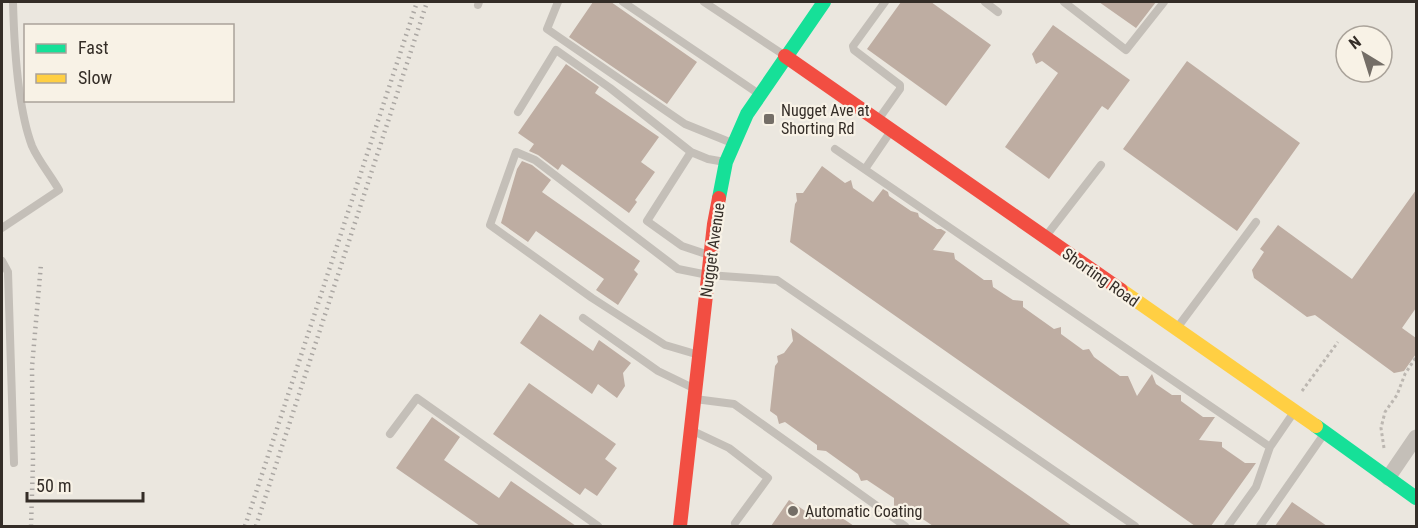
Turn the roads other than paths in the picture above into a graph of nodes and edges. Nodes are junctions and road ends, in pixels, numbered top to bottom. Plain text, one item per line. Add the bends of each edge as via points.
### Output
1 (13, 2) edge
2 (558, 2) edge
3 (623, 2) edge
4 (705, 2) edge
5 (824, 2) edge
6 (885, 2) edge
7 (985, 2) edge
8 (1064, 2) edge
9 (1164, 2) edge
10 (998, 12) dead end
11 (785, 56) junction
12 (760, 94) junction
13 (518, 112) dead end
14 (878, 120) junction
15 (891, 130) junction
16 (734, 144) junction
17 (835, 149) dead end
18 (691, 152) junction
19 (726, 162) junction
20 (1101, 165) dead end
21 (865, 169) junction
22 (1256, 222) dead end
23 (2, 228) edge
24 (1045, 237) junction
25 (710, 255) junction
26 (2, 261) edge
27 (708, 275) junction
28 (583, 318) dead end
29 (1176, 329) junction
30 (699, 355) junction
31 (694, 394) junction
32 (1294, 411) junction
33 (692, 430) junction
34 (1325, 432) junction
35 (390, 434) dead end
36 (1416, 437) edge
37 (1270, 447) junction
38 (14, 463) dead end
39 (1388, 478) junction
40 (1416, 498) edge
41 (735, 523) dead end
42 (598, 526) edge
43 (680, 526) edge
44 (905, 526) edge
45 (1135, 526) edge
46 (1228, 526) edge
47 (1260, 526) edge

1 - 23 lane via 19,85 27,129 33,148 59,190
2 - 16 lane via 547,29 685,124
3 - 12 lane
4 - 11 lane
5 - 11 street, Nugget Avenue
6 - 14 lane via 853,46 900,85
7 - 10 lane
8 - 9 lane via 1126,50
11 - 12 street, Nugget Avenue
11 - 14 street, Shorting Road
12 - 16 street, Nugget Avenue
13 - 18 lane via 556,50
14 - 15 street, Shorting Road
15 - 21 lane
15 - 24 street, Shorting Road
16 - 19 street, Nugget Avenue
17 - 21 lane
18 - 19 lane
18 - 25 lane via 647,221 682,246
19 - 25 street, Nugget Avenue
20 - 24 lane
21 - 37 lane
22 - 29 lane
24 - 29 street, Shorting Road
25 - 27 street, Nugget Avenue
26 - 38 lane via 8,272
27 - 30 street, Nugget Avenue
27 - 30 lane via 678,269 535,160 516,152 490,225 665,345
27 - 45 lane via 777,280
28 - 31 lane
29 - 32 street, Shorting Road
30 - 31 street, Nugget Avenue
31 - 33 street, Nugget Avenue
31 - 44 lane via 734,405
32 - 34 street, Shorting Road
32 - 37 lane
33 - 41 lane via 729,448 768,478
33 - 43 street, Nugget Avenue
34 - 39 street, Shorting Road
34 - 47 lane
35 - 42 lane via 417,398
36 - 39 street
37 - 46 lane via 1256,487
39 - 40 street, Shorting Road

